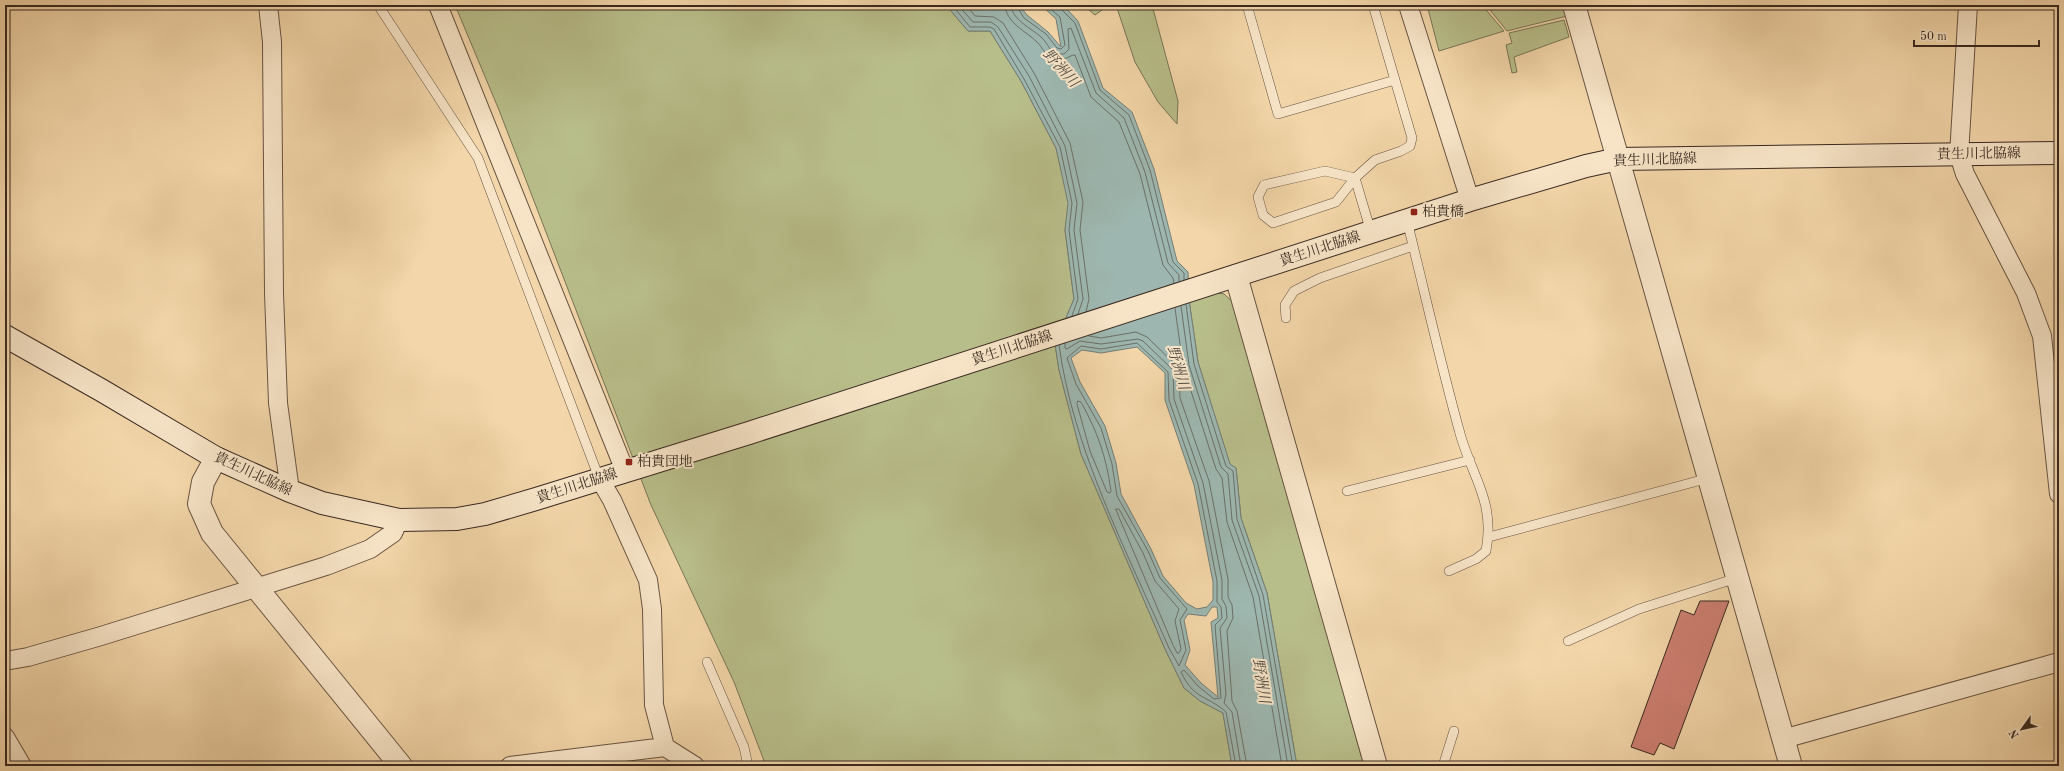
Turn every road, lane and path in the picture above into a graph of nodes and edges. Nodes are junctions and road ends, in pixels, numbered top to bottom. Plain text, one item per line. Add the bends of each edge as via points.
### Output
1 (268, 5) edge
2 (378, 5) edge
3 (438, 5) edge
4 (1247, 5) edge
5 (1373, 5) edge
6 (1408, 5) edge
7 (1574, 5) edge
8 (1968, 5) edge
9 (1395, 80) junction
10 (2059, 153) edge
11 (1959, 155) junction
12 (1618, 160) junction
13 (1355, 178) junction
14 (1470, 200) junction
15 (1407, 220) junction
16 (1371, 232) junction
17 (1413, 246) junction
18 (1226, 279) junction
19 (1286, 318) dead end
20 (5, 336) edge
21 (2054, 408) edge
22 (216, 458) junction
23 (1470, 460) junction
24 (625, 471) junction
25 (599, 478) junction
26 (1709, 478) junction
27 (290, 491) junction
28 (1347, 491) dead end
29 (2059, 494) edge
30 (399, 520) junction
31 (1489, 537) junction
32 (1449, 571) dead end
33 (1737, 578) junction
34 (257, 589) junction
35 (1568, 641) dead end
36 (5, 661) edge
37 (707, 662) dead end
38 (2059, 662) edge
39 (1454, 731) dead end
40 (5, 737) edge
41 (1783, 739) junction
42 (665, 747) junction
43 (22, 766) edge
44 (401, 766) edge
45 (510, 766) edge
46 (695, 766) edge
47 (748, 766) edge
48 (1376, 766) edge
49 (1443, 766) edge
50 (1791, 766) edge

1 - 27 street via 272,42 274,293 278,403
2 - 25 lane via 478,158
3 - 24 street
4 - 9 lane via 1278,114
5 - 9 lane
6 - 14 street
7 - 12 main road
8 - 11 street
9 - 13 lane via 1412,138 1410,146 1375,160
10 - 11 main road, 貴生川北脇線
11 - 12 main road, 貴生川北脇線
11 - 21 street via 1965,174 2026,293 2042,336
12 - 14 main road, 貴生川北脇線 via 1586,166
12 - 26 main road
13 - 13 lane via 1325,171 1264,185 1258,197 1263,215 1273,223 1336,202
13 - 16 lane
14 - 15 main road, 貴生川北脇線
15 - 16 main road, 貴生川北脇線
15 - 17 lane
16 - 18 main road, 貴生川北脇線
17 - 19 lane via 1320,278 1294,291 1285,305
17 - 23 lane via 1462,438
18 - 24 main road, 貴生川北脇線
18 - 48 main road
20 - 22 main road, 貴生川北脇線
21 - 29 street
22 - 27 main road, 貴生川北脇線
22 - 34 main road via 202,482 199,504 212,533
23 - 28 lane
23 - 31 lane via 1481,486 1490,519
24 - 25 main road, 貴生川北脇線
25 - 30 main road, 貴生川北脇線 via 485,514 457,519
25 - 42 street via 612,500 648,580 652,609 654,705
26 - 31 lane
26 - 33 main road
27 - 30 main road, 貴生川北脇線 via 322,503
30 - 34 street via 393,532 370,549
31 - 32 lane via 1486,551 1476,559
33 - 35 lane via 1639,609
33 - 41 main road
34 - 36 street via 28,657
34 - 44 main road
37 - 47 lane via 744,747
38 - 41 street
39 - 49 lane
40 - 43 street
41 - 50 main road
42 - 45 street
42 - 46 street

